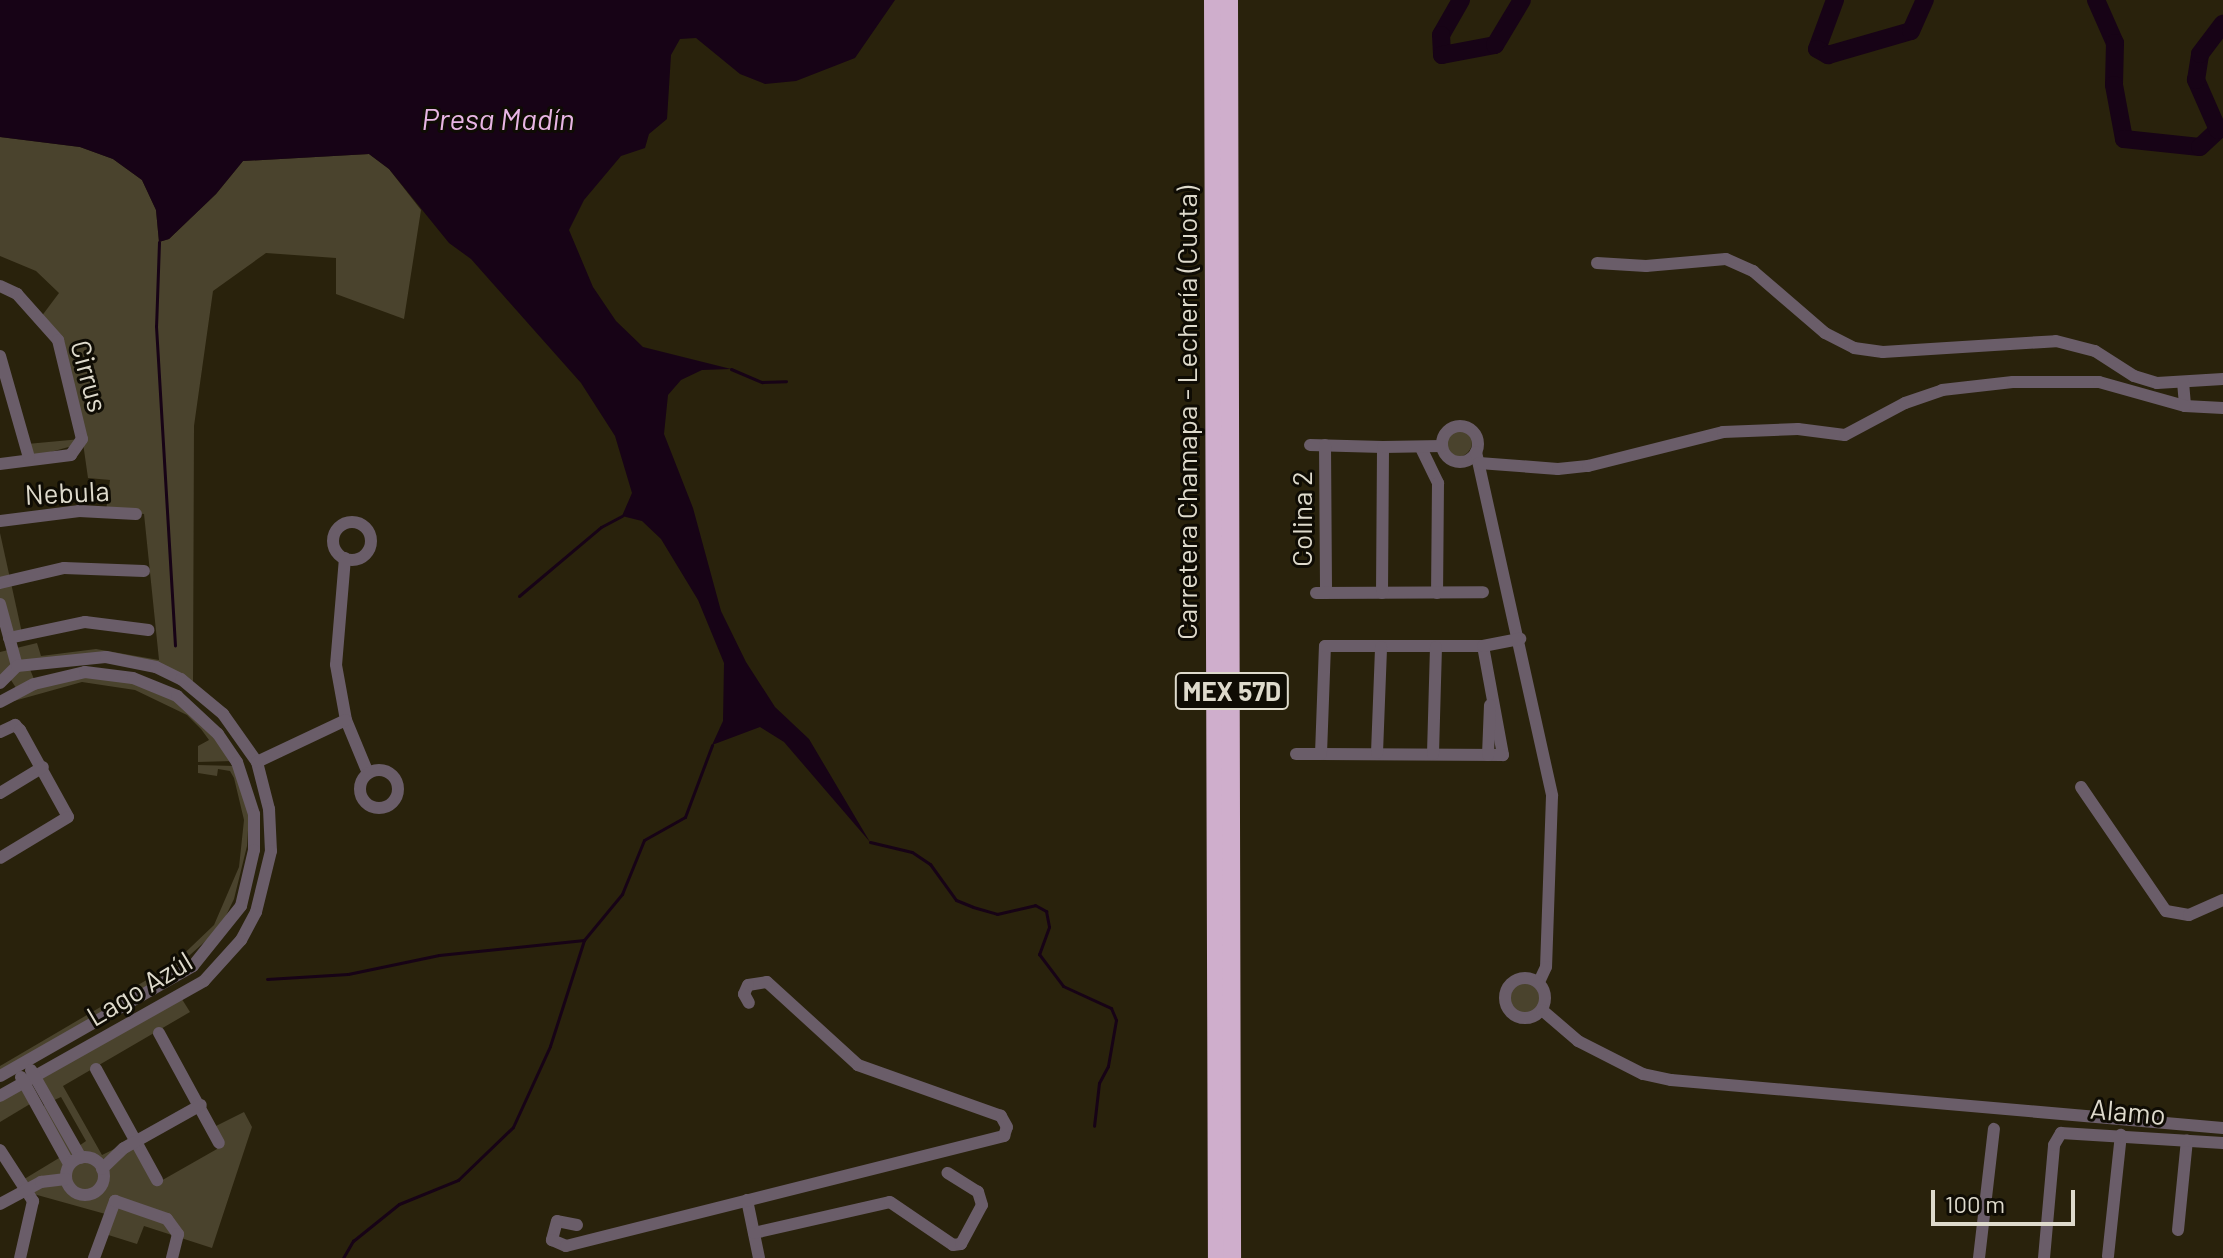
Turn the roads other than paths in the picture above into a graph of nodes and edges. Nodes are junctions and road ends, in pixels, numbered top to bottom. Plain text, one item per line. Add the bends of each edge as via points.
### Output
1 (1213, 0) edge
2 (1229, 0) edge
3 (1222, 125) junction
4 (1597, 263) dead end
5 (0, 286) edge
6 (0, 356) edge
7 (2223, 379) edge
8 (2183, 382) junction
9 (2185, 406) junction
10 (2223, 408) edge
11 (1310, 445) dead end
12 (1325, 445) junction
13 (1383, 447) junction
14 (1422, 450) junction
15 (1443, 451) junction
16 (29, 458) junction
17 (1478, 458) junction
18 (0, 464) edge
19 (1431, 467) junction
20 (136, 514) dead end
21 (0, 521) edge
22 (345, 558) dead end
23 (144, 571) dead end
24 (0, 583) edge
25 (1483, 592) dead end
26 (1382, 593) junction
27 (1437, 593) junction
28 (0, 604) edge
29 (148, 630) dead end
30 (1520, 639) junction
31 (9, 640) junction
32 (1483, 646) junction
33 (1381, 647) junction
34 (1436, 647) junction
35 (14, 670) edge
36 (34, 684) junction
37 (1490, 685) junction
38 (18, 691) junction
39 (0, 702) edge
40 (346, 720) junction
41 (0, 732) edge
42 (1377, 753) junction
43 (1296, 754) dead end
44 (1321, 754) junction
45 (1433, 754) junction
46 (1488, 755) junction
47 (237, 762) junction
48 (257, 763) junction
49 (43, 767) junction
50 (368, 773) dead end
51 (244, 776) junction
52 (2081, 787) dead end
53 (0, 793) edge
54 (0, 858) edge
55 (2223, 900) edge
56 (1539, 982) junction
57 (749, 1003) dead end
58 (1542, 1010) junction
59 (159, 1033) dead end
60 (21, 1065) junction
61 (96, 1069) dead end
62 (0, 1076) edge
63 (29, 1079) junction
64 (0, 1096) edge
65 (201, 1105) junction
66 (2223, 1128) edge
67 (1994, 1129) dead end
68 (2121, 1135) junction
69 (2187, 1140) junction
70 (138, 1141) junction
71 (219, 1143) dead end
72 (2223, 1143) edge
73 (0, 1150) edge
74 (75, 1161) junction
75 (102, 1169) junction
76 (947, 1173) dead end
77 (66, 1179) junction
78 (157, 1180) dead end
79 (101, 1187) junction
80 (27, 1188) junction
81 (747, 1200) junction
82 (115, 1201) junction
83 (0, 1204) edge
84 (577, 1225) dead end
85 (2178, 1230) dead end
86 (754, 1233) junction
87 (2108, 1256) dead end
88 (20, 1258) edge
89 (94, 1258) edge
90 (172, 1258) edge
91 (759, 1258) edge
92 (1217, 1258) edge
93 (1232, 1258) edge
94 (1979, 1258) edge
95 (2044, 1258) edge

1 - 3 highway, Carretera Chamapa - Lechería (Cuota) / MEX 57D
2 - 3 highway, Carretera Chamapa - Lechería (Cuota) / MEX 57D
3 - 92 highway, Carretera Chamapa - Lechería (Cuota) / MEX 57D
3 - 93 highway, Carretera Chamapa - Lechería (Cuota) / MEX 57D
4 - 8 street via 1646,266 1726,259 1753,271 1825,333 1854,348 1883,352 2056,341 2095,351 2134,376 2157,383
5 - 16 street, Cirrus via 17,294 58,340 82,439 78,453
6 - 16 street
7 - 8 street
8 - 9 street
9 - 10 street
9 - 17 street via 2099,382 2013,382 1942,390 1845,435 1798,429 1723,432 1558,469
11 - 12 street, Colina 2
12 - 13 street, Colina 2
12 - 26 street, Colina 2 via 1321,593
13 - 14 street, Colina 2
13 - 26 street
14 - 15 street, Colina 2
14 - 19 street
15 - 17 street via 1462,462
15 - 17 street via 1446,433 1463,426 1477,438
15 - 19 street
16 - 18 street, Cirrus
17 - 30 street
19 - 27 street via 1438,483
20 - 21 street, Nebula via 79,511
22 - 40 street via 336,655
23 - 24 street via 64,568
25 - 27 street, Colina 2
26 - 27 street, Colina 2
28 - 31 street
29 - 31 street via 85,622
30 - 32 street
30 - 56 street via 1552,796 1546,967
31 - 35 street
32 - 34 street
32 - 37 street
33 - 34 street
33 - 42 street
33 - 44 street via 1319,646
34 - 45 street
35 - 36 street
35 - 38 street via 9,683
35 - 48 street via 106,657 156,667 203,695
36 - 38 street, Lago Azúl
36 - 47 street, Lago Azúl via 85,672 148,682 198,714
37 - 46 street
37 - 46 street via 1508,755
38 - 39 street, Lago Azúl
40 - 48 street
40 - 50 street
41 - 49 street via 15,725
42 - 44 street
42 - 45 street
43 - 44 street
45 - 46 street
47 - 48 street via 241,755
47 - 51 street, Lago Azúl
48 - 51 street via 251,778
48 - 63 street, Lago Azúl via 271,851 256,912 241,940 204,981
49 - 53 street
49 - 54 street via 68,817
51 - 60 street, Lago Azúl via 254,814 254,850 241,906 226,930 193,966
52 - 55 street via 2166,911 2189,915
56 - 58 street via 1544,991
56 - 58 street via 1515,980 1504,1001 1520,1018
57 - 81 street via 744,994 748,985 767,982 858,1065 990,1111 1007,1127 993,1142
58 - 66 street via 1578,1041 1643,1074 1671,1080
59 - 65 street
60 - 62 street, Lago Azúl
60 - 63 street
61 - 70 street
63 - 64 street, Lago Azúl
63 - 74 street
65 - 70 street
65 - 71 street
67 - 94 street
68 - 69 street, Alamo
68 - 87 street
68 - 95 street, Alamo via 2067,1131 2057,1137
69 - 72 street, Alamo
69 - 85 street
70 - 75 street
70 - 78 street
73 - 80 street
74 - 75 street via 95,1160
74 - 77 street
75 - 79 street
76 - 86 street via 978,1192 982,1205 961,1244 953,1245 890,1202
77 - 79 street via 84,1196
77 - 80 street
79 - 82 street
80 - 83 street
80 - 88 street via 34,1210
81 - 84 street via 566,1246 552,1240 557,1221
81 - 86 street
82 - 89 street
82 - 90 street via 167,1219 178,1234
86 - 91 street

